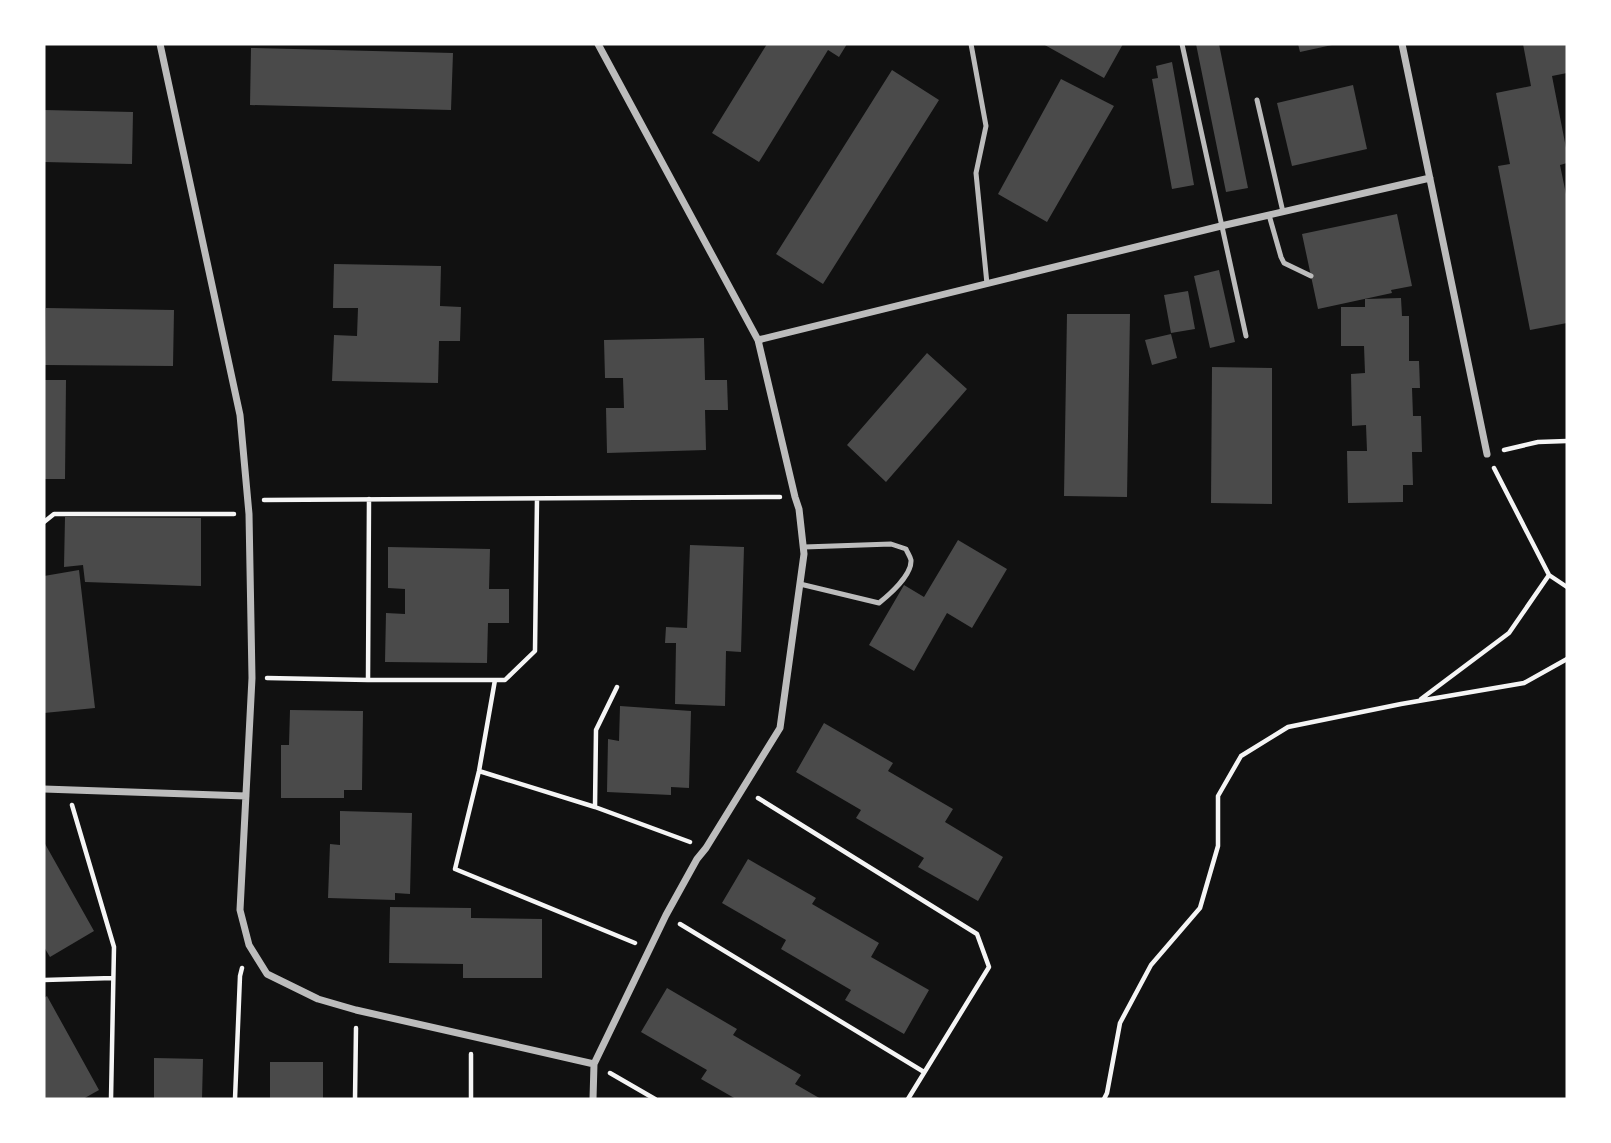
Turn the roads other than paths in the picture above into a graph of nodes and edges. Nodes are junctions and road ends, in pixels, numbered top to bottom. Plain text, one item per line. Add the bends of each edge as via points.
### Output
1 (160, 44) edge
2 (597, 44) edge
3 (971, 44) edge
4 (1182, 44) edge
5 (1402, 44) edge
6 (1257, 100) dead end
7 (1430, 178) junction
8 (1283, 212) junction
9 (1269, 215) junction
10 (1222, 226) junction
11 (1311, 276) dead end
12 (987, 284) junction
13 (1246, 336) dead end
14 (758, 340) junction
15 (1487, 454) road end
16 (804, 547) junction
17 (800, 584) junction
18 (44, 789) edge
19 (246, 796) junction
20 (594, 1064) junction
21 (593, 1099) edge

1 - 19 street via 240,415 249,514 252,678
2 - 14 street
3 - 12 lane via 986,126 976,173
4 - 10 lane
5 - 7 street
6 - 8 lane
7 - 8 street
7 - 15 street
8 - 9 street
9 - 10 street
9 - 11 lane via 1284,263
10 - 12 street
10 - 13 lane
12 - 14 street
14 - 16 street
16 - 17 street
16 - 17 lane via 891,544 906,549 911,560 893,592 879,603
17 - 20 street via 780,728 697,859
18 - 19 street
19 - 20 street via 240,910 249,945 267,974 318,999 356,1010
20 - 21 street

